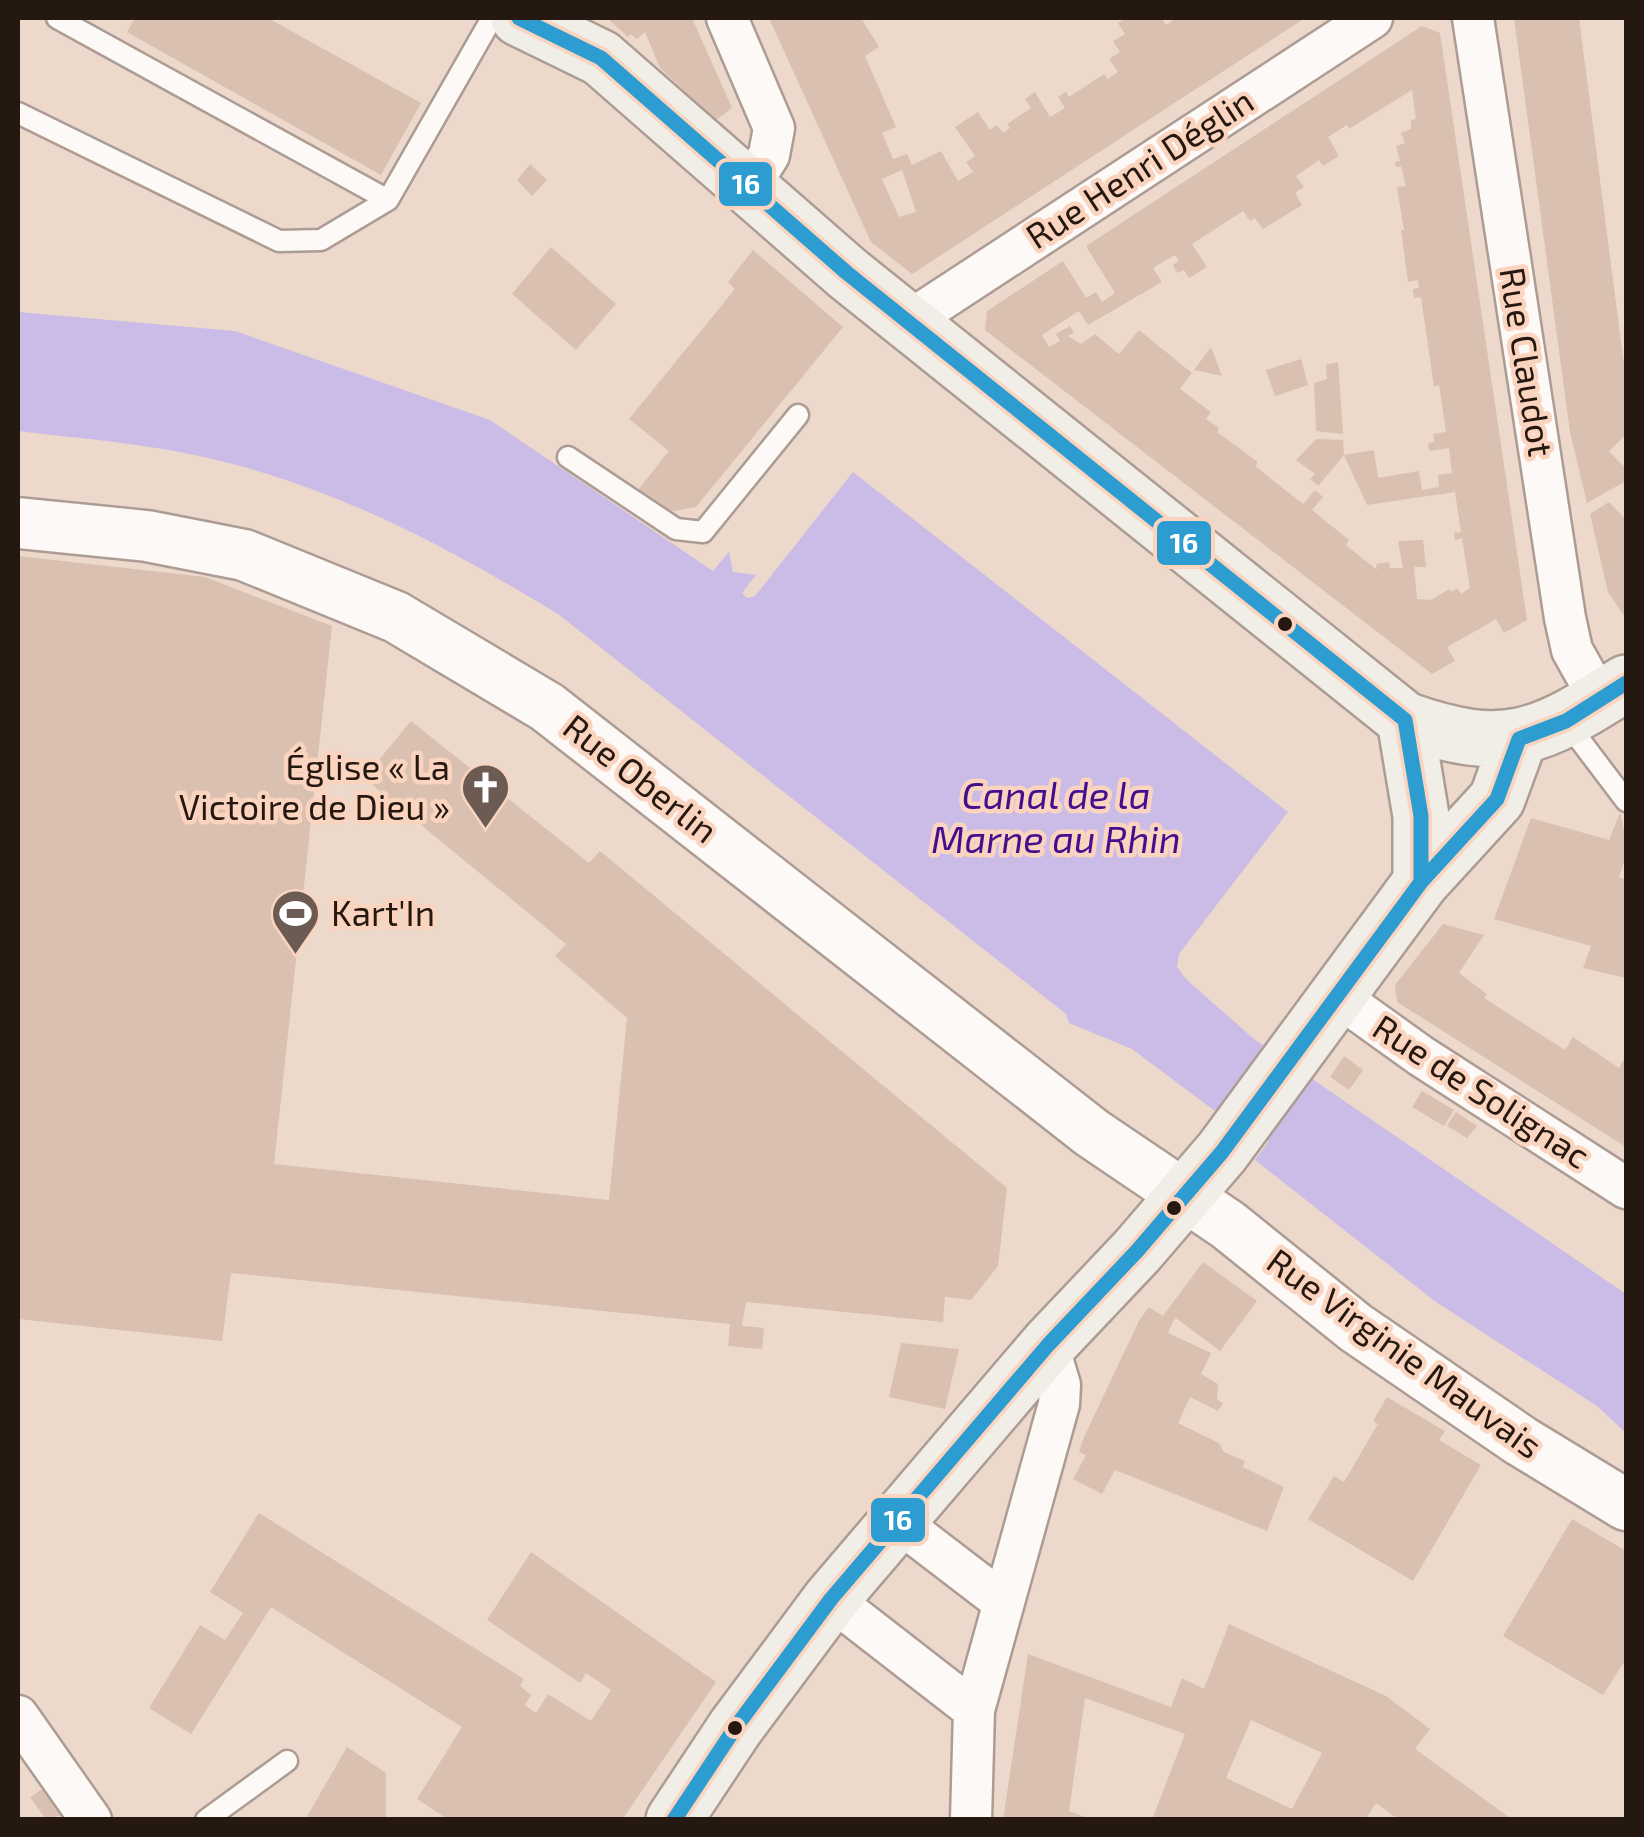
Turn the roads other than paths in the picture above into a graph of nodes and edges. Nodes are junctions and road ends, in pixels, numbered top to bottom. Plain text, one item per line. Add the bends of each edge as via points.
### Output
1 (58, 18) edge
2 (492, 18) edge
3 (519, 18) edge
4 (727, 18) edge
5 (1372, 18) edge
6 (1473, 18) edge
7 (18, 113) edge
8 (749, 187) junction
9 (388, 200) junction
10 (909, 321) junction
11 (798, 416) dead end
12 (568, 456) dead end
13 (18, 522) edge
14 (1578, 711) edge
15 (1406, 720) junction
16 (1626, 801) edge
17 (1421, 882) junction
18 (1336, 995) junction
19 (1626, 1188) edge
20 (1186, 1196) junction
21 (1048, 1345) junction
22 (1626, 1505) edge
23 (896, 1520) junction
24 (832, 1599) junction
25 (1003, 1602) junction
26 (974, 1710) junction
27 (18, 1716) edge
28 (287, 1761) dead end
29 (91, 1820) edge
30 (206, 1820) edge
31 (674, 1820) edge
32 (971, 1820) edge

1 - 9 lane
2 - 9 lane
3 - 8 main road via 601,58
4 - 8 street via 774,128 769,155
5 - 10 street, Rue Henri Déglin
6 - 14 street, Rue Claudot
7 - 9 lane via 278,241 321,240
8 - 10 main road
10 - 15 main road
11 - 12 lane via 703,532 676,529
13 - 20 street, Rue Oberlin via 244,555 396,617 547,707 1092,1133
14 - 15 main road via 1477,739
14 - 16 lane
14 - 17 main road
15 - 17 main road via 1421,816
17 - 18 main road
18 - 19 street, Rue de Solignac
18 - 20 main road
20 - 21 main road
20 - 22 street, Rue Virginie Mauvais via 1356,1328
21 - 23 main road
21 - 25 street via 1060,1385 1058,1404
23 - 24 main road
23 - 25 street
24 - 26 street
24 - 31 main road
25 - 26 street
26 - 32 street
27 - 29 street
28 - 30 lane

